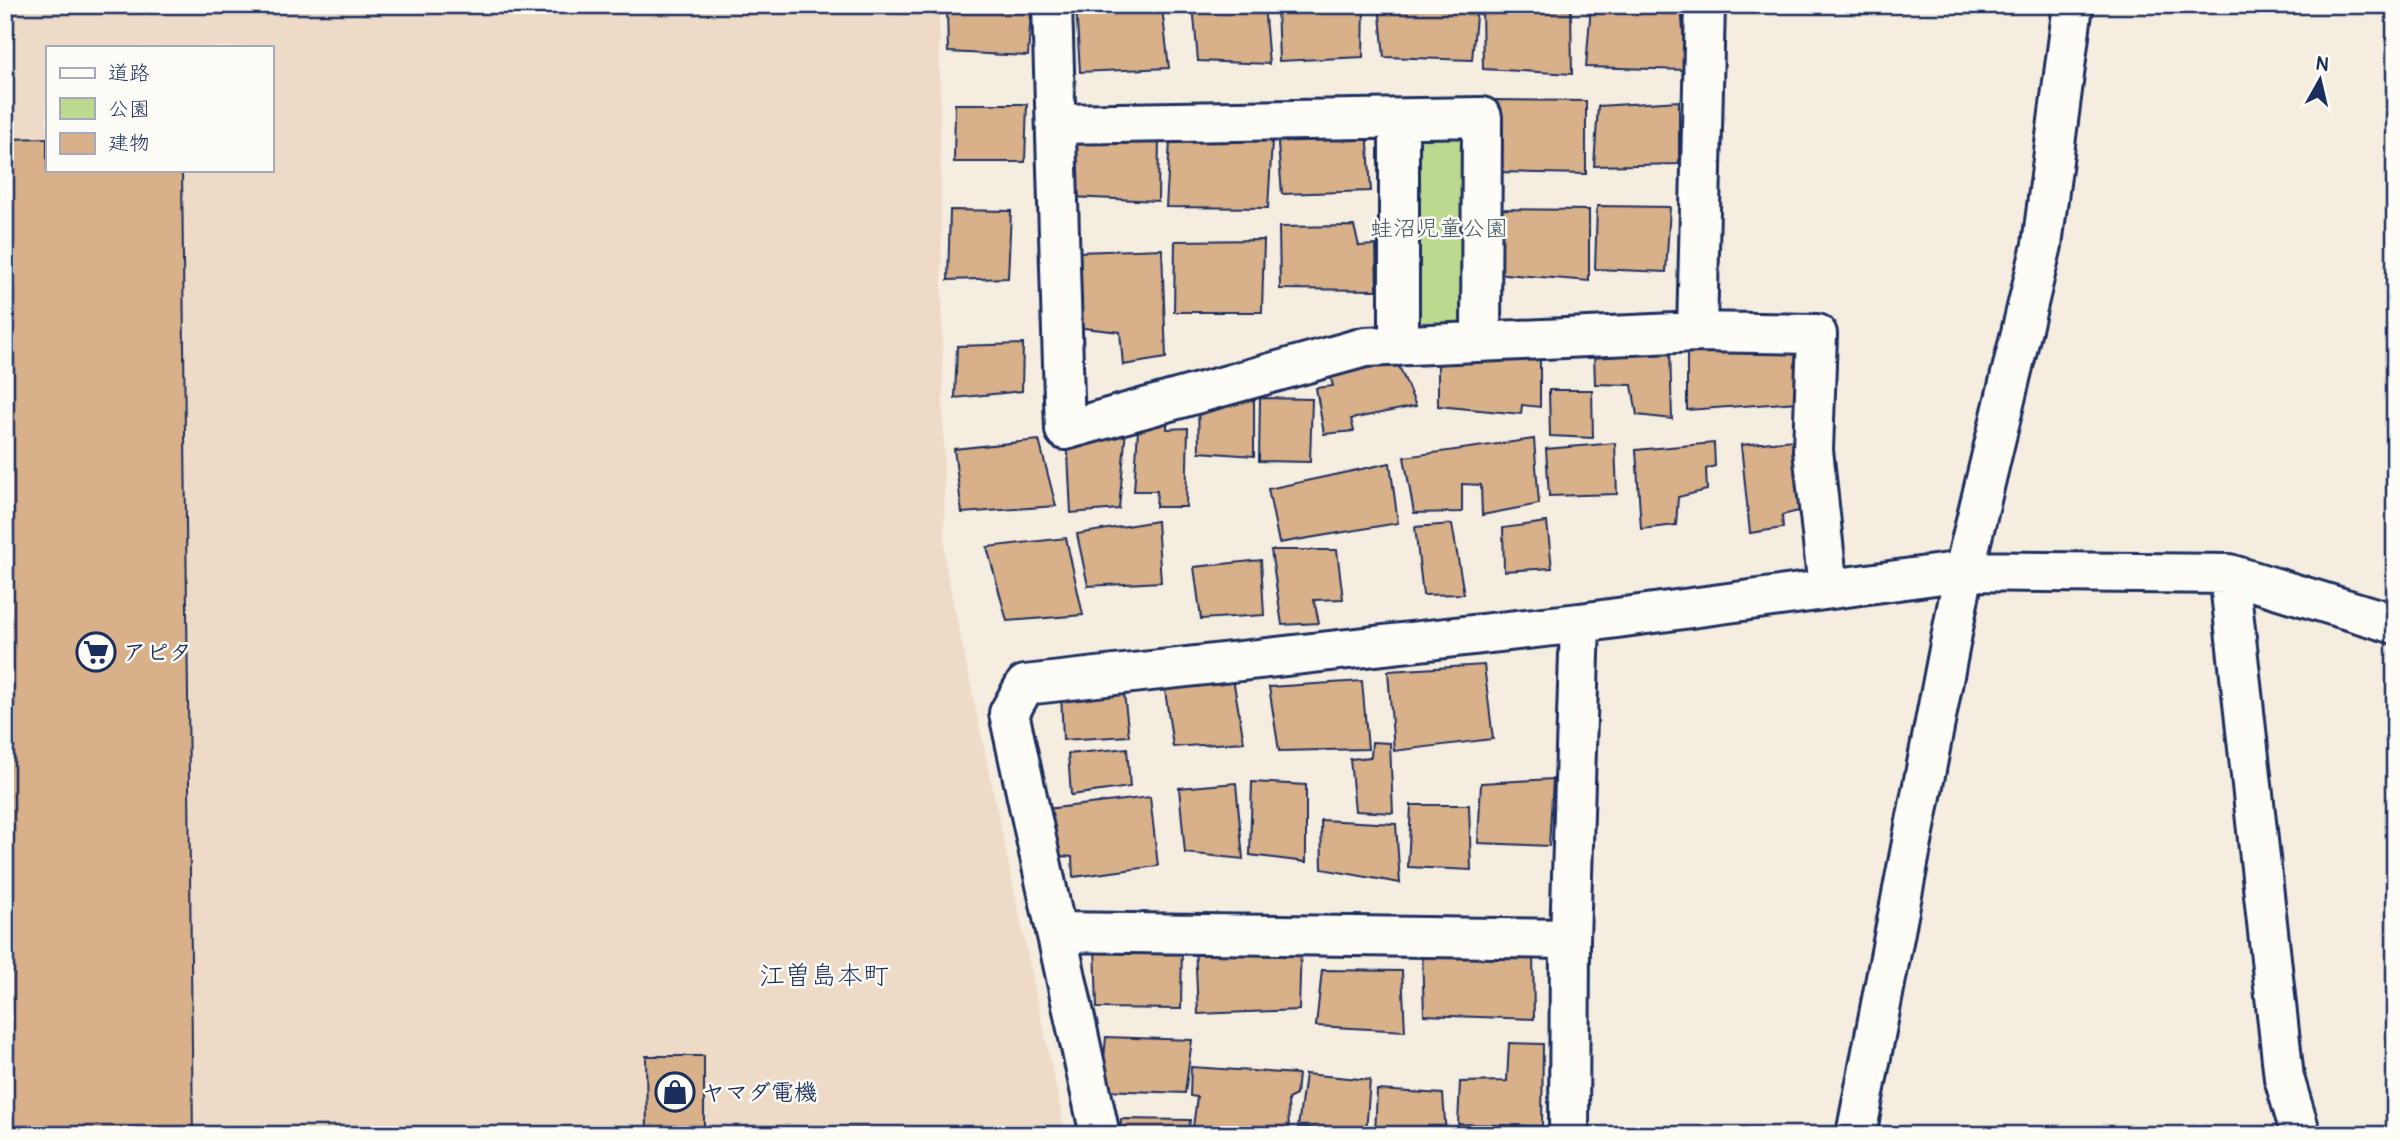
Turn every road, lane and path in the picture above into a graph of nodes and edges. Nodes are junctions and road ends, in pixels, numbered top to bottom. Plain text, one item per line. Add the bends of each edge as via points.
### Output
1 (1052, 5) edge
2 (1705, 5) edge
3 (2073, 5) edge
4 (1399, 119) junction
5 (1057, 124) junction
6 (1698, 332) junction
7 (1481, 342) junction
8 (1399, 346) junction
9 (1964, 571) junction
10 (2229, 574) junction
11 (1828, 589) junction
12 (1580, 623) junction
13 (2395, 624) edge
14 (1056, 932) junction
15 (1570, 939) junction
16 (1100, 1135) edge
17 (1569, 1135) edge
18 (1856, 1135) edge
19 (2301, 1135) edge

1 - 5 street
2 - 6 street
3 - 9 street via 2042,245
4 - 5 street
4 - 7 street via 1482,117
4 - 8 street
5 - 8 street via 1065,430 1364,347
6 - 7 street
6 - 11 street via 1817,334 1813,450
7 - 8 street
9 - 10 street
9 - 11 street
9 - 18 street
10 - 13 street
10 - 19 street via 2284,1078
11 - 12 street
12 - 14 street via 1025,685 1009,713
12 - 15 street
14 - 15 street
14 - 16 street
15 - 17 street

